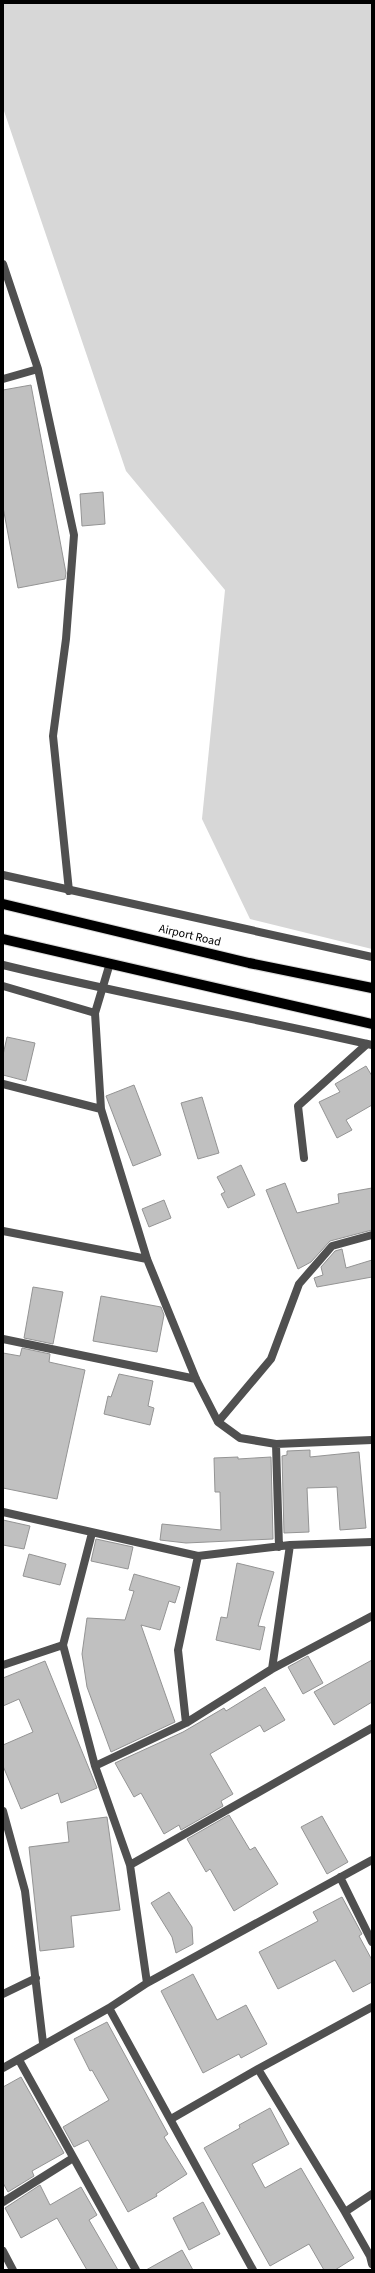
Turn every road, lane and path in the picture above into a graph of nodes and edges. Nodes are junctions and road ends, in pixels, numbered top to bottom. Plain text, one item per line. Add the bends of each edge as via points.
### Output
1 (3, 264) edge
2 (38, 369) junction
3 (3, 379) edge
4 (3, 875) edge
5 (69, 891) junction
6 (3, 904) edge
7 (3, 939) edge
8 (372, 957) edge
9 (110, 963) junction
10 (3, 964) edge
11 (3, 986) edge
12 (372, 988) edge
13 (102, 989) junction
14 (95, 1013) junction
15 (372, 1024) edge
16 (370, 1044) edge
17 (3, 1084) edge
18 (101, 1109) junction
19 (304, 1158) dead end
20 (3, 1231) edge
21 (372, 1236) edge
22 (147, 1259) junction
23 (3, 1339) edge
24 (196, 1379) junction
25 (218, 1422) junction
26 (372, 1440) edge
27 (276, 1444) junction
28 (3, 1512) edge
29 (92, 1533) junction
30 (372, 1542) edge
31 (290, 1545) junction
32 (278, 1547) junction
33 (198, 1556) junction
34 (372, 1616) edge
35 (63, 1645) junction
36 (3, 1665) edge
37 (272, 1669) junction
38 (186, 1723) junction
39 (372, 1728) edge
40 (95, 1766) junction
41 (3, 1811) edge
42 (6, 1835) edge
43 (372, 1860) edge
44 (130, 1865) junction
45 (340, 1878) junction
46 (372, 1942) edge
47 (36, 1978) junction
48 (147, 1983) junction
49 (3, 1994) edge
50 (372, 2007) edge
51 (109, 2008) junction
52 (43, 2043) junction
53 (19, 2060) junction
54 (3, 2068) edge
55 (258, 2068) junction
56 (171, 2119) junction
57 (72, 2158) junction
58 (372, 2194) edge
59 (3, 2202) edge
60 (345, 2212) junction
61 (3, 2251) edge
62 (372, 2264) edge
63 (14, 2270) edge
64 (136, 2270) edge
65 (253, 2270) edge

1 - 2 street
2 - 3 street
2 - 5 street via 74,535 66,638 53,736
4 - 5 street
5 - 8 street
6 - 12 main road, Airport Road via 249,963
7 - 9 main road
9 - 13 street
9 - 15 main road
10 - 13 street
11 - 14 street
13 - 14 street
13 - 16 street
14 - 18 street
16 - 19 street via 298,1106
17 - 18 street
18 - 22 street
20 - 22 street
21 - 25 street via 332,1246 299,1284 271,1359
22 - 24 street
23 - 24 street
24 - 25 street
25 - 27 street via 240,1438
26 - 27 street
27 - 32 street
28 - 29 street
29 - 33 street
29 - 35 street
30 - 31 street
31 - 32 street
31 - 37 street
32 - 33 street
33 - 38 street via 178,1650
34 - 37 street
35 - 36 street
35 - 40 street
37 - 38 street
38 - 40 street
39 - 44 street
40 - 44 street
41 - 42 street
42 - 47 street via 25,1891
43 - 45 street
44 - 48 street
45 - 46 street
45 - 48 street
47 - 49 street
47 - 52 street
48 - 51 street
50 - 55 street
51 - 52 street
51 - 56 street
52 - 53 street
53 - 54 street
53 - 57 street
55 - 56 street
55 - 60 street
56 - 65 street
57 - 59 street
57 - 64 street
58 - 60 street
60 - 62 street
61 - 63 street

